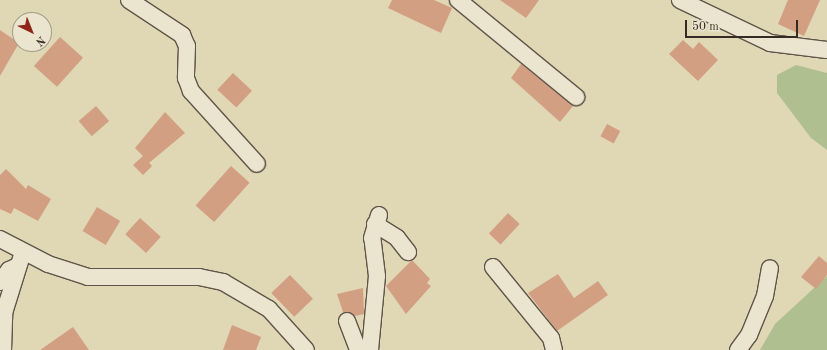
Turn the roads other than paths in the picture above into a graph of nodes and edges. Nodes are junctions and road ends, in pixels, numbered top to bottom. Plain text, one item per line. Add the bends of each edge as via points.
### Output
1 (129, 0) edge
2 (458, 0) edge
3 (680, 0) edge
4 (827, 50) edge
5 (576, 97) dead end
6 (257, 164) dead end
7 (0, 239) edge
8 (408, 252) dead end
9 (21, 259) junction
10 (493, 267) dead end
11 (770, 268) dead end
12 (0, 282) edge
13 (347, 321) dead end
14 (3, 350) edge
15 (306, 350) edge
16 (358, 350) edge
17 (370, 350) edge
18 (554, 350) edge
19 (738, 350) edge

1 - 6 street via 182,35 188,46 186,78 191,91
2 - 5 street
3 - 4 street via 770,43
7 - 9 street
8 - 17 street via 377,219 372,238 377,276
9 - 12 street
9 - 14 street via 4,313
9 - 15 street via 88,277 199,277 223,282 270,309
10 - 18 street via 551,338
11 - 19 street via 760,309 749,335
13 - 16 street

